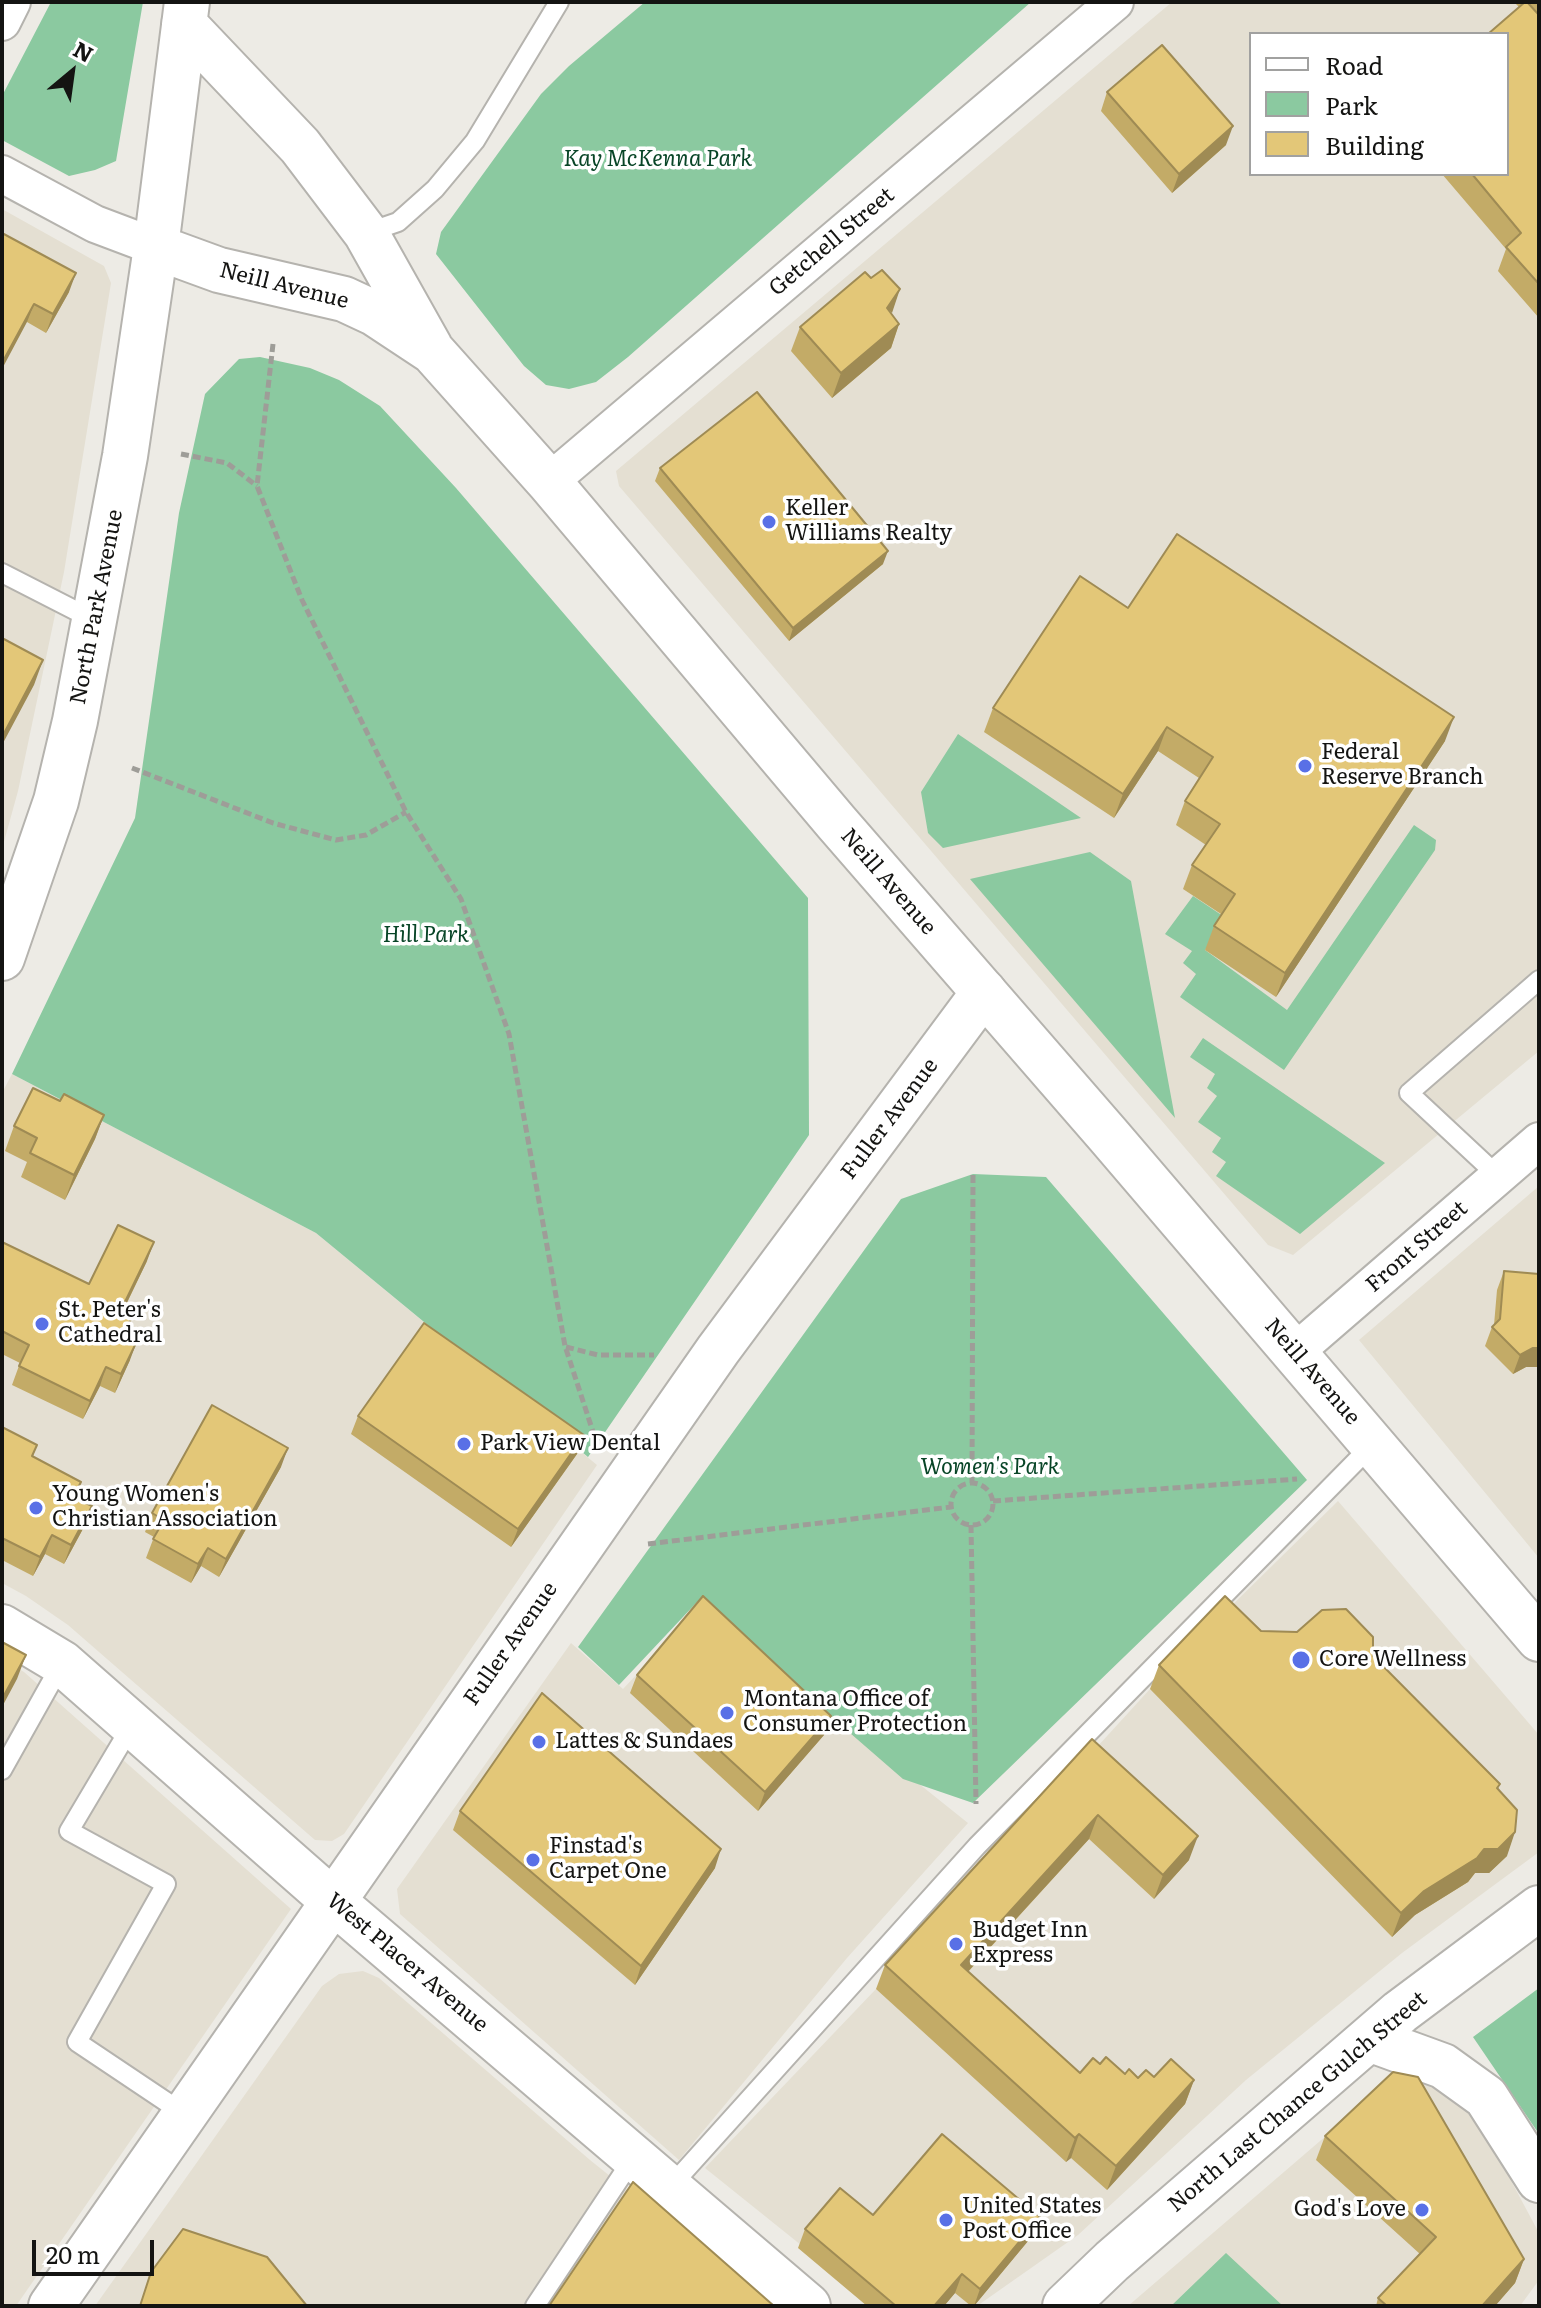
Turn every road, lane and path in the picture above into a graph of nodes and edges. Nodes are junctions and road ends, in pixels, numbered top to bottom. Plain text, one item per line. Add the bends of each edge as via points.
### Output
1 (12, 2) edge
2 (559, 2) edge
3 (1115, 2) edge
4 (185, 13) edge
5 (2, 22) edge
6 (2, 174) edge
7 (366, 233) junction
8 (156, 247) junction
9 (273, 344) dead end
10 (433, 352) junction
11 (181, 454) dead end
12 (549, 482) junction
13 (257, 486) junction
14 (2, 573) edge
15 (94, 620) junction
16 (132, 768) dead end
17 (406, 812) junction
18 (2, 958) edge
19 (1539, 980) edge
20 (984, 992) junction
21 (1539, 1141) edge
22 (973, 1174) dead end
23 (1498, 1176) junction
24 (565, 1346) junction
25 (1295, 1352) junction
26 (654, 1355) dead end
27 (596, 1441) dead end
28 (1373, 1444) junction
29 (1302, 1478) dead end
30 (972, 1483) junction
31 (993, 1501) junction
32 (951, 1507) junction
33 (971, 1525) junction
34 (648, 1544) dead end
35 (2, 1627) edge
36 (1539, 1639) edge
37 (62, 1663) junction
38 (132, 1725) junction
39 (2, 1770) edge
40 (977, 1846) junction
41 (334, 1902) junction
42 (1539, 1908) edge
43 (1369, 2039) junction
44 (186, 2115) junction
45 (634, 2157) junction
46 (1539, 2180) edge
47 (670, 2187) junction
48 (51, 2306) edge
49 (535, 2306) edge
50 (808, 2306) edge
51 (1065, 2306) edge

1 - 5 street
2 - 7 lane via 475,141 435,189 398,222
3 - 12 street, Getchell Street
4 - 7 street via 300,146
4 - 8 street, North Park Avenue
6 - 8 street via 95,224
7 - 10 street
8 - 10 street, Neill Avenue via 219,270 344,299
8 - 15 street, North Park Avenue
9 - 13 path
10 - 12 street, Neill Avenue
11 - 13 path via 227,463
12 - 20 street, Neill Avenue
13 - 17 path via 302,600
14 - 15 lane
15 - 18 street, North Park Avenue via 56,801
16 - 17 path via 219,804 336,840 366,835
17 - 24 path via 461,899 509,1034
19 - 23 lane via 1409,1093
20 - 25 street, Neill Avenue
20 - 41 street, Fuller Avenue via 700,1376
21 - 23 street, Front Street
22 - 30 path
23 - 25 street, Front Street
24 - 26 path via 598,1355
24 - 27 path
25 - 28 street, Neill Avenue
28 - 36 street, Neill Avenue
28 - 40 lane
29 - 31 path
30 - 31 path via 985,1488
30 - 32 path via 956,1490
31 - 33 path via 986,1520
32 - 33 path via 957,1519
32 - 34 path
33 - 40 path
35 - 37 street, West Placer Avenue
37 - 38 street, West Placer Avenue
37 - 39 lane
38 - 41 street, West Placer Avenue
38 - 44 lane via 69,1831 166,1884 77,2042
40 - 47 lane
41 - 44 street, Fuller Avenue
41 - 45 street, West Placer Avenue
42 - 43 street, North Last Chance Gulch Street
43 - 46 street via 1443,2066 1486,2097
43 - 51 street, North Last Chance Gulch Street
44 - 48 street, Fuller Avenue
45 - 47 street, West Placer Avenue
45 - 49 lane
47 - 50 street, West Placer Avenue

